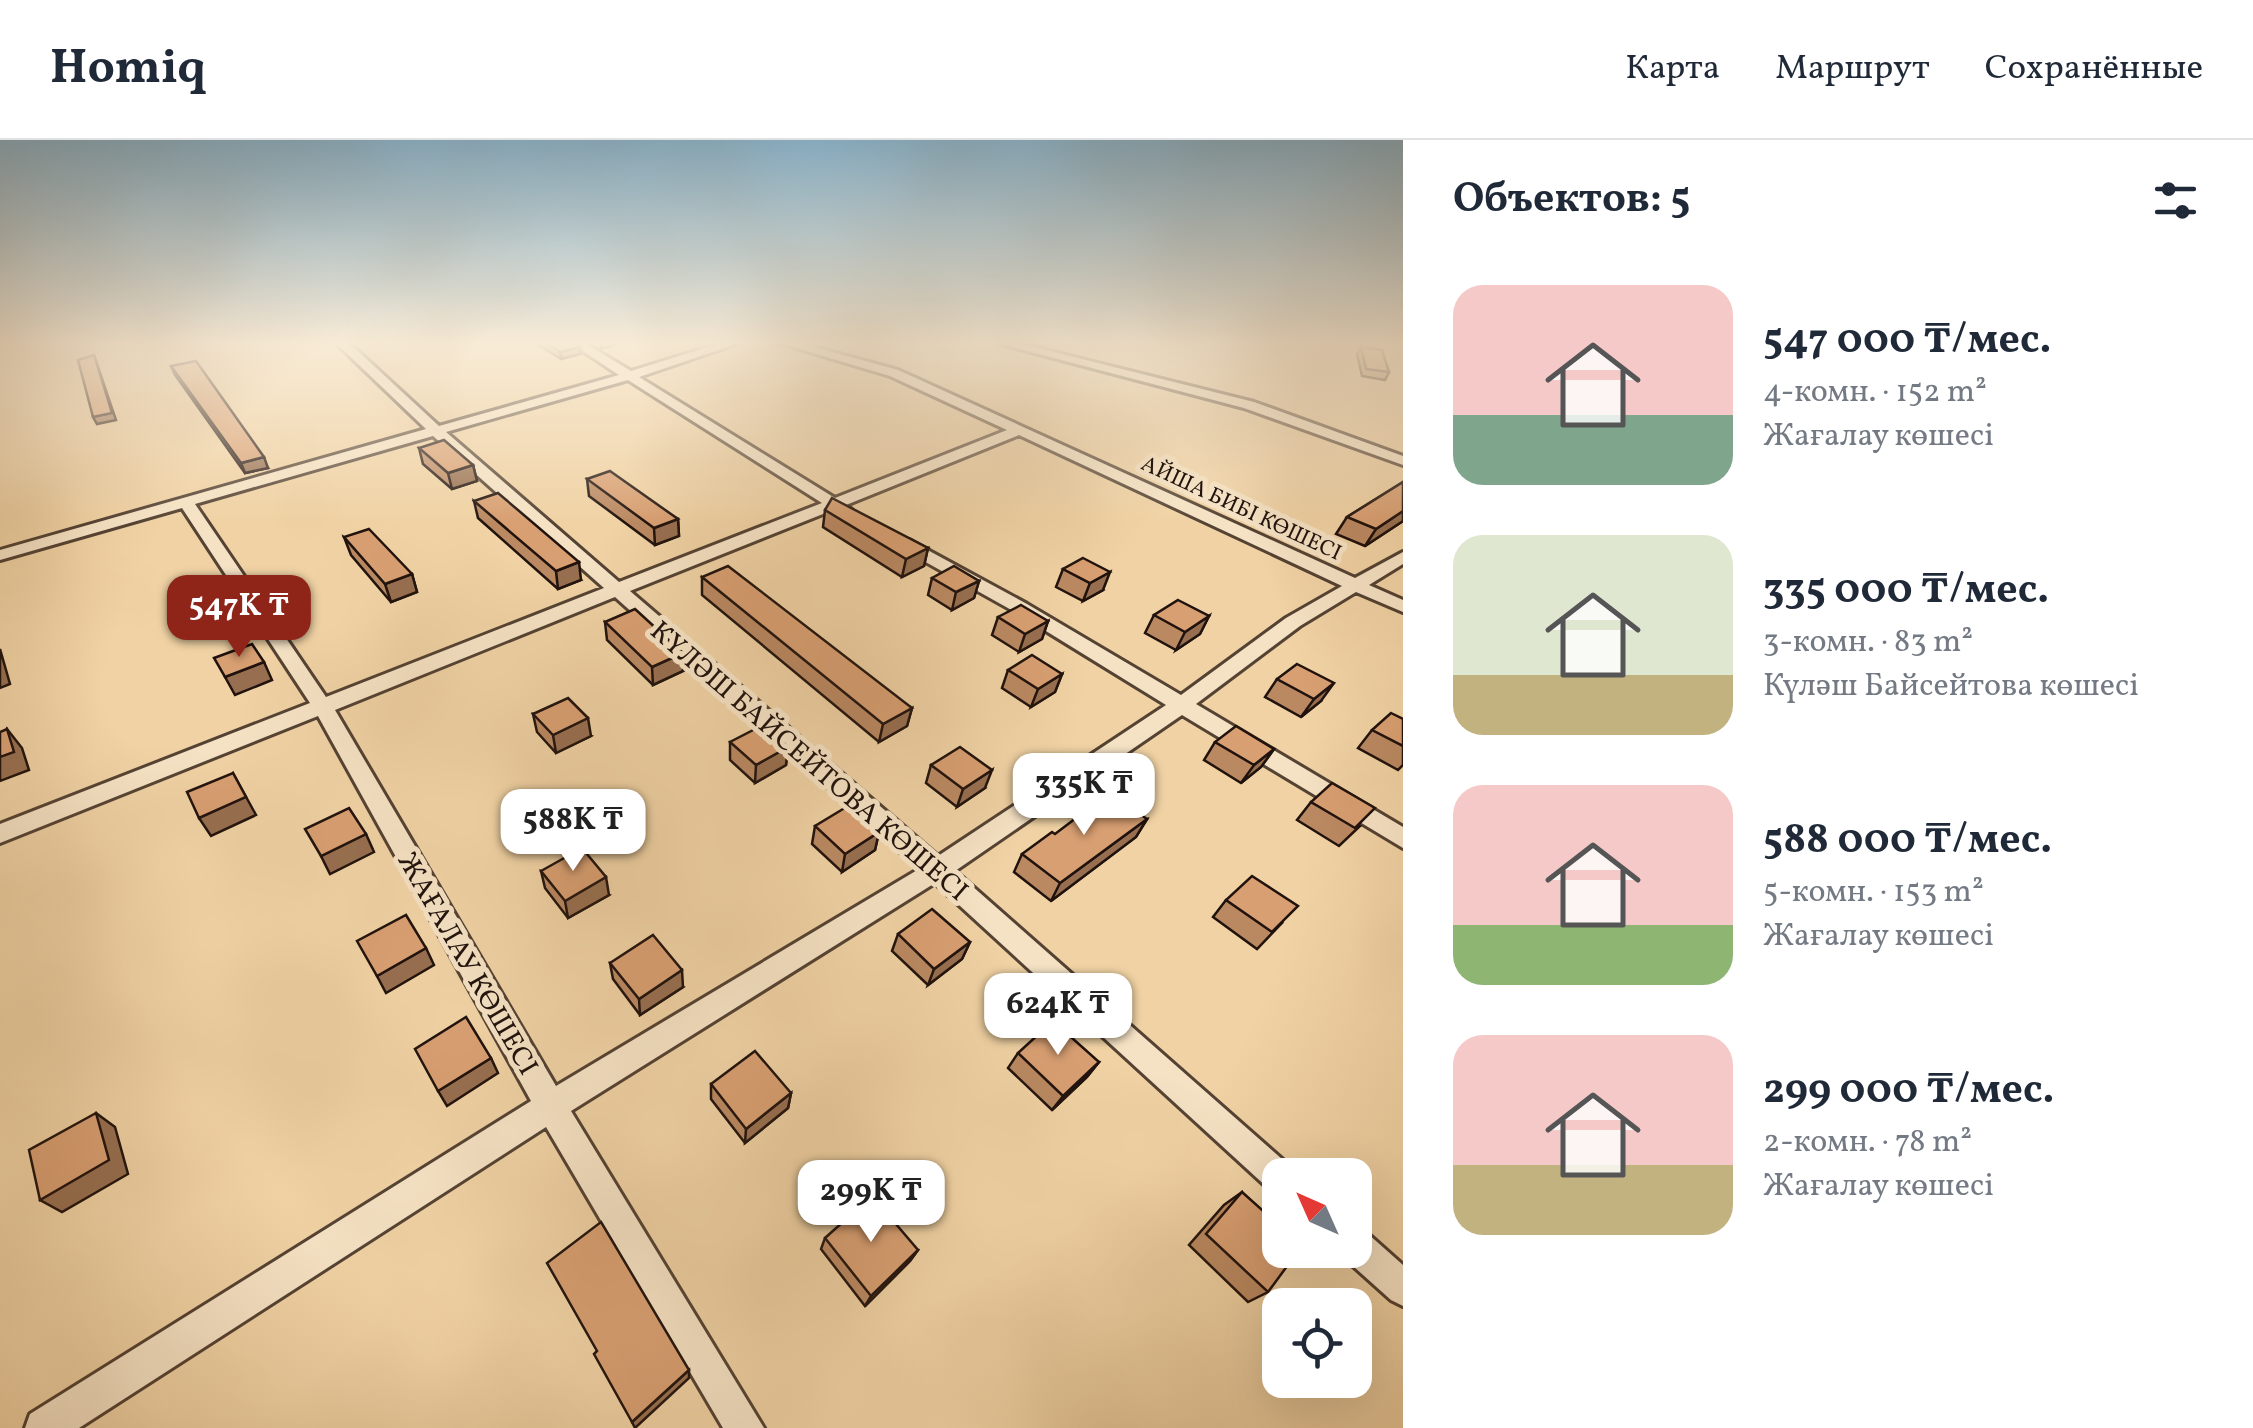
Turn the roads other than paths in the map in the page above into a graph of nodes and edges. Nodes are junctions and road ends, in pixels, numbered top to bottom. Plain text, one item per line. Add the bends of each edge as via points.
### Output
1 (405, 402) edge
2 (537, 402) edge
3 (670, 402) edge
4 (958, 402) edge
5 (1238, 402) edge
6 (1020, 430) junction
7 (436, 431) junction
8 (1403, 461) edge
9 (186, 502) junction
10 (835, 505) junction
11 (0, 555) edge
12 (1403, 557) edge
13 (1353, 584) junction
14 (618, 592) junction
15 (1403, 607) edge
16 (1181, 705) junction
17 (324, 708) junction
18 (0, 834) edge
19 (1403, 840) edge
20 (937, 870) junction
21 (551, 1106) junction
22 (1262, 1162) edge
23 (1372, 1261) edge
24 (1403, 1288) edge
25 (44, 1428) edge
26 (745, 1428) edge

1 - 7 street, КҮЛӘШ БАЙСЕЙТОВА КӨШЕСІ
2 - 7 street
3 - 10 street
4 - 6 street, АЙША БИБІ КӨШЕСІ
5 - 8 street
6 - 10 street
6 - 13 street, АЙША БИБІ КӨШЕСІ
7 - 9 street
7 - 14 street, КҮЛӘШ БАЙСЕЙТОВА КӨШЕСІ
9 - 11 street
9 - 17 street, ЖАҒАЛАУ КӨШЕСІ
10 - 14 street
10 - 16 street
12 - 13 street
13 - 15 street, АЙША БИБІ КӨШЕСІ
13 - 16 street
14 - 17 street
14 - 20 street, КҮЛӘШ БАЙСЕЙТОВА КӨШЕСІ
16 - 19 street
16 - 20 street
17 - 18 street
17 - 21 street, ЖАҒАЛАУ КӨШЕСІ
20 - 21 street
20 - 22 street, КҮЛӘШ БАЙСЕЙТОВА КӨШЕСІ
21 - 25 street
21 - 26 street, ЖАҒАЛАУ КӨШЕСІ
23 - 24 street

